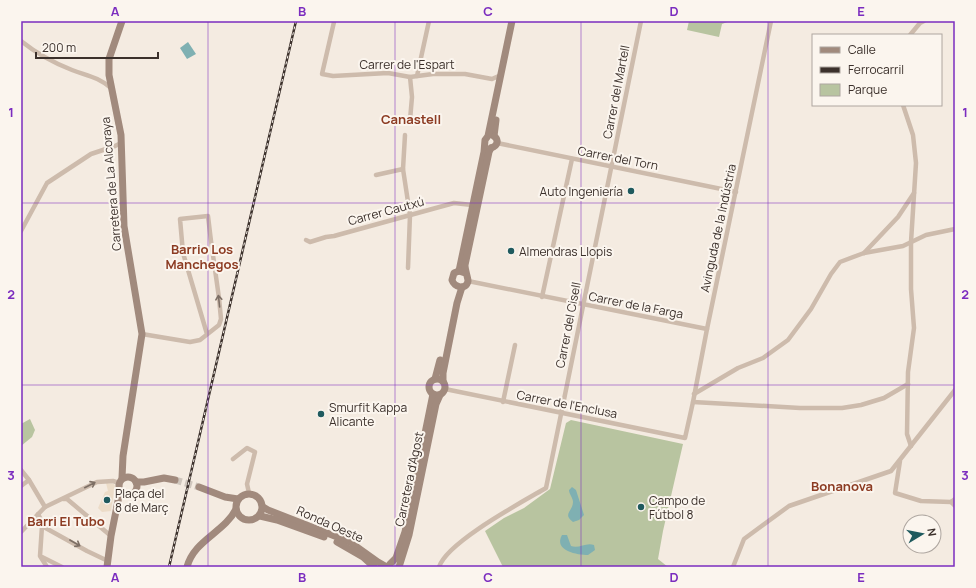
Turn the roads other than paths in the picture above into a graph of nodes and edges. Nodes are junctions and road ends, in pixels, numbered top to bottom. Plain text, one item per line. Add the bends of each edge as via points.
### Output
1 (122, 21) edge
2 (430, 21) edge
3 (512, 21) edge
4 (516, 21) edge
5 (641, 21) edge
6 (771, 21) edge
7 (924, 21) edge
8 (334, 22) edge
9 (911, 34) edge
10 (21, 41) edge
11 (501, 75) junction
12 (410, 76) junction
13 (417, 76) junction
14 (492, 78) junction
15 (498, 86) junction
16 (112, 90) junction
17 (903, 106) edge
18 (389, 118) dead end
19 (410, 120) junction
20 (435, 123) dead end
21 (405, 135) dead end
22 (491, 136) junction
23 (121, 143) junction
24 (491, 145) junction
25 (572, 159) junction
26 (612, 166) junction
27 (403, 169) junction
28 (376, 175) dead end
29 (736, 192) junction
30 (914, 192) junction
31 (472, 205) junction
32 (410, 215) junction
33 (955, 229) edge
34 (21, 231) edge
35 (306, 240) dead end
36 (911, 242) junction
37 (864, 252) junction
38 (408, 268) dead end
39 (462, 272) junction
40 (468, 281) junction
41 (459, 287) junction
42 (542, 297) junction
43 (582, 305) junction
44 (707, 329) junction
45 (142, 334) junction
46 (207, 334) junction
47 (515, 345) dead end
48 (435, 379) junction
49 (443, 381) junction
50 (908, 384) junction
51 (445, 389) junction
52 (954, 392) edge
53 (694, 394) junction
54 (436, 395) junction
55 (503, 402) junction
56 (693, 402) junction
57 (560, 413) junction
58 (684, 438) joint
59 (911, 446) junction
60 (233, 459) dead end
61 (900, 460) junction
62 (21, 470) edge
63 (29, 480) junction
64 (175, 480) tunnel mouth
65 (137, 484) junction
66 (123, 485) junction
67 (21, 486) edge
68 (199, 487) tunnel mouth
69 (248, 493) junction
70 (63, 499) junction
71 (953, 500) edge
72 (237, 504) junction
73 (955, 506) edge
74 (45, 507) junction
75 (263, 507) junction
76 (38, 514) junction
77 (260, 516) junction
78 (245, 520) junction
79 (42, 524) junction
80 (21, 532) edge
81 (111, 536) junction
82 (40, 556) junction
83 (107, 564) edge
84 (391, 566) edge
85 (47, 567) edge
86 (62, 567) edge
87 (187, 567) edge
88 (192, 567) edge
89 (374, 567) edge
90 (439, 567) edge
91 (733, 567) edge

1 - 16 main road, Carretera de La Alcoraya via 109,59
2 - 13 street
3 - 11 main road
4 - 22 main road
5 - 26 street, Carrer del Martell
6 - 29 street, Avinguda de la Indústria
7 - 9 street
8 - 12 street, Carrer de l'Espart via 322,74 333,76 388,73
10 - 16 street via 54,62 102,80
11 - 14 street, Carrer de l'Espart
11 - 15 main road
12 - 13 street, Carrer de l'Espart
12 - 19 street
13 - 14 street, Carrer de l'Espart via 465,74
14 - 15 street
15 - 22 main road
16 - 23 main road, Carretera de La Alcoraya
17 - 30 street via 913,135 916,163
18 - 19 street
19 - 20 street
21 - 27 street
22 - 24 main road via 485,140
22 - 24 main road via 497,140
23 - 34 street via 91,154 47,183
23 - 45 main road, Carretera de La Alcoraya via 124,226
24 - 25 street, Carrer del Torn
24 - 31 main road
24 - 39 main road
25 - 26 street, Carrer del Torn
25 - 42 street
26 - 29 street, Carrer del Torn
26 - 43 street, Carrer del Cisell
27 - 28 street
27 - 32 street
29 - 44 street, Avinguda de la Indústria
30 - 36 street
30 - 37 street via 898,217
31 - 32 street, Carrer Cautxú via 454,203
31 - 39 main road
32 - 35 street, Carrer Cautxú via 310,242
32 - 38 street
33 - 36 street via 926,235
36 - 37 street via 903,246
36 - 50 street via 914,328
37 - 53 street via 840,262 788,340 764,358 738,368
39 - 40 main road via 468,277
39 - 41 main road via 454,273 452,278 452,283
40 - 41 main road
40 - 42 street, Carrer de la Farga
41 - 48 main road
41 - 49 main road
42 - 43 street, Carrer de la Farga
43 - 44 street, Carrer de la Farga
43 - 57 street, Carrer del Cisell
44 - 53 street, Avinguda de la Indústria
45 - 46 street via 190,342 200,340
45 - 66 main road, Carretera de La Alcoraya via 123,456
46 -> 46 street via 221,319 208,216 180,219 184,253
47 - 55 street
48 - 49 main road
48 - 54 main road via 430,382 429,388
49 - 51 main road
50 - 56 street via 884,398 842,408
50 - 59 street via 907,434
51 - 54 main road
51 - 55 street, Carrer de l'Enclusa
52 - 59 street
53 - 56 street, Avinguda de la Indústria
54 - 84 main road, Carretera d'Agost via 405,532
55 - 57 street, Carrer de l'Enclusa
56 - 58 street, Avinguda de la Indústria
57 - 58 street, Carrer de l'Enclusa
57 - 90 street, Carrer del Cisell via 546,488 480,528 446,554
59 - 61 street
60 - 69 street via 247,448 255,452 247,484
61 - 71 street via 895,493 921,501
61 - 91 street via 891,471 789,506 744,539
62 - 63 street
63 - 67 street
63 - 74 street
64 - 65 main road via 164,478
65 - 66 main road via 134,479
65 - 66 main road via 134,493
70 -> 66 street via 97,482 113,481
66 - 81 main road, Carretera de La Alcoraya
68 - 72 main road
69 - 72 main road via 242,495
69 - 75 main road, Ronda Oeste via 259,497
70 - 74 street
70 - 81 street via 68,499
71 - 73 street
72 - 78 main road via 238,515
72 - 87 main road via 232,517 199,546
74 - 76 street
75 - 77 main road
75 - 84 main road, Ronda Oeste via 350,542 378,562
76 - 79 street
76 - 80 street
77 - 78 main road, Ronda Oeste
77 - 89 main road, Ronda Oeste via 344,545
78 - 88 main road, Ronda Oeste via 235,521 202,550
79 - 82 street
79 -> 83 street
81 - 83 main road, Carretera de La Alcoraya
82 - 85 street
82 - 86 street

